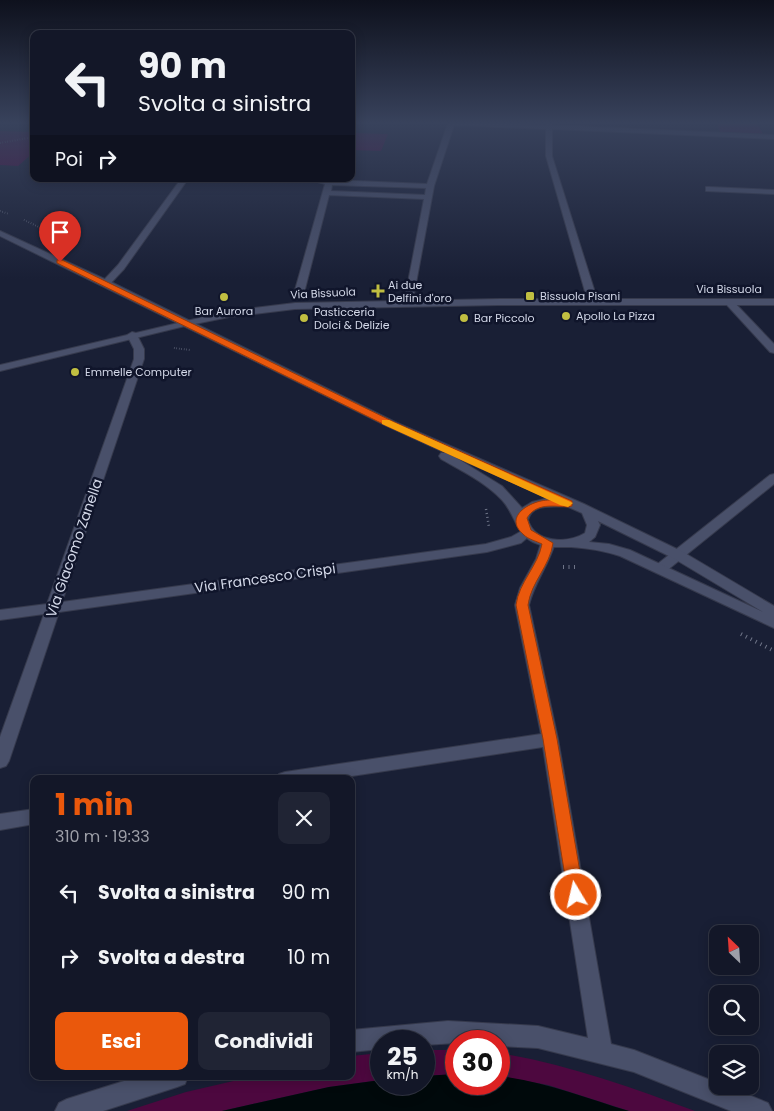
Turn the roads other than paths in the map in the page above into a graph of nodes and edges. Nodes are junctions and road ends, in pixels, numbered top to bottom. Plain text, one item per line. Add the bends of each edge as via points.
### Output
1 (434, 175) edge
2 (555, 175) edge
3 (182, 182) edge
4 (324, 182) edge
5 (329, 183) junction
6 (430, 186) junction
7 (708, 190) dead end
8 (774, 192) edge
9 (327, 193) junction
10 (428, 196) junction
11 (0, 233) edge
12 (106, 283) junction
13 (298, 297) dead end
14 (593, 302) junction
15 (728, 302) junction
16 (774, 302) edge
17 (408, 303) junction
18 (185, 323) junction
19 (132, 335) junction
20 (774, 350) edge
21 (0, 368) edge
22 (391, 424) junction
23 (774, 478) edge
24 (568, 503) junction
25 (588, 513) junction
26 (522, 518) junction
27 (527, 532) junction
28 (548, 543) junction
29 (574, 544) junction
30 (678, 555) junction
31 (660, 569) junction
32 (53, 608) junction
33 (774, 612) edge
34 (0, 615) edge
35 (774, 623) edge
36 (550, 739) junction
37 (0, 761) edge
38 (312, 775) edge
39 (30, 817) edge
40 (0, 822) edge
41 (355, 1041) edge
42 (601, 1052) junction
43 (164, 1080) edge
44 (67, 1111) edge
45 (760, 1111) edge

1 - 6 street
2 - 14 street
3 - 12 street
4 - 5 street
5 - 6 street
5 - 9 street
6 - 10 street
7 - 8 street
9 - 10 street
9 - 13 street
10 - 17 street
11 - 12 street
12 - 18 street
14 - 15 street, Via Bissuola
14 - 17 street, Via Bissuola
15 - 16 street, Via Bissuola
15 - 20 street
17 - 18 street, Via Bissuola via 295,306
18 - 19 street, Via Bissuola
18 - 22 street
19 - 21 street, Via Bissuola
19 - 32 street, Via Giacomo Zanella via 139,349 139,358
22 - 24 street
22 - 26 street via 488,482 512,501
23 - 30 street
24 - 25 street
24 - 26 street via 544,502 526,511
25 - 29 street via 595,528 592,534
25 - 30 street
26 - 27 street
27 - 28 street
27 - 32 street, Via Francesco Crispi via 516,540 487,548
28 - 29 street
28 - 36 street via 546,554 528,584 522,605
29 - 31 street via 609,548
30 - 31 street
30 - 33 street
31 - 35 street
32 - 34 street, Via Francesco Crispi
32 - 37 street, Via Giacomo Zanella
36 - 38 street
36 - 42 street
39 - 40 street
41 - 42 street via 448,1032 538,1038
42 - 45 street via 634,1060
43 - 44 street

